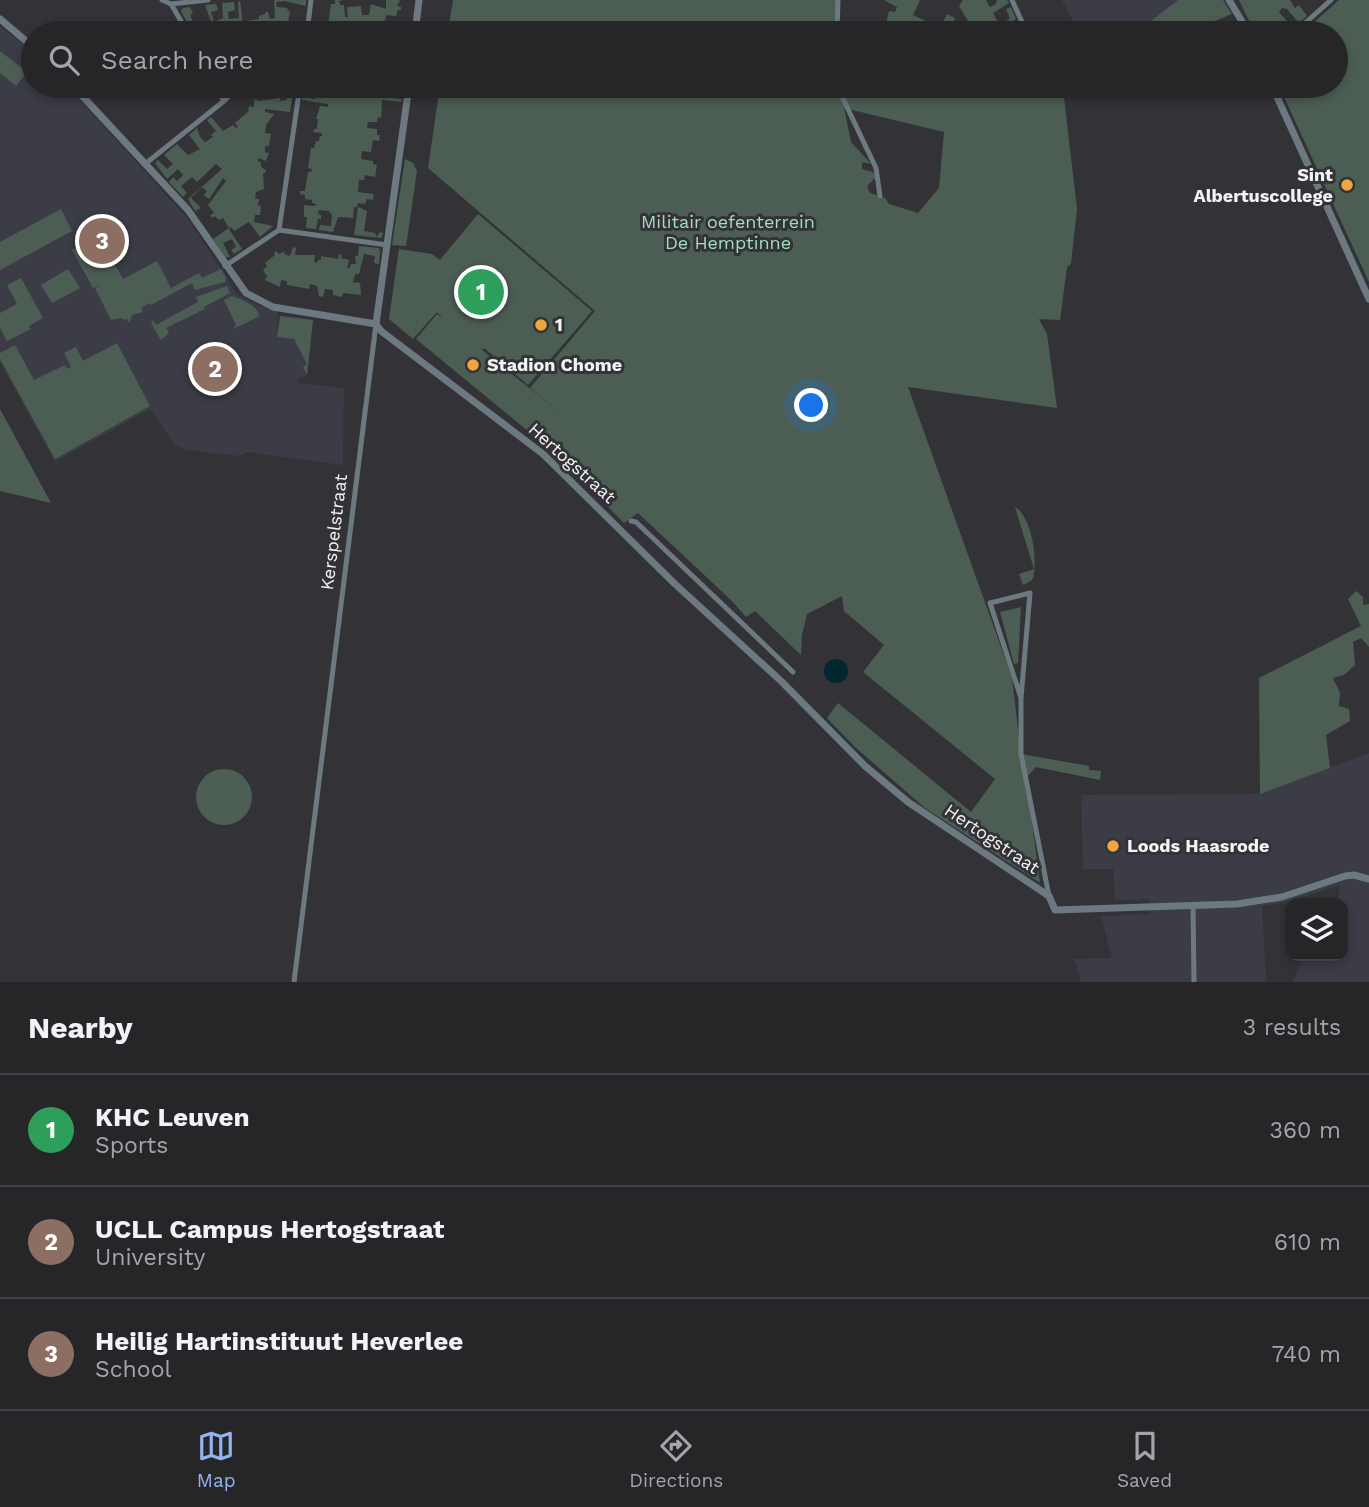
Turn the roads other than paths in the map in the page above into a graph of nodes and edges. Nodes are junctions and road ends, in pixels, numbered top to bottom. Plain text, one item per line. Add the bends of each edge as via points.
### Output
1 (162, 0) edge
2 (208, 0) edge
3 (311, 0) edge
4 (419, 0) edge
5 (838, 0) edge
6 (1012, 0) edge
7 (1230, 0) edge
8 (1331, 0) edge
9 (171, 4) junction
10 (0, 19) edge
11 (181, 21) edge
12 (308, 21) edge
13 (416, 21) edge
14 (837, 21) edge
15 (1022, 21) edge
16 (1241, 21) edge
17 (1307, 21) edge
18 (21, 37) edge
19 (83, 98) edge
20 (298, 98) edge
21 (407, 98) edge
22 (841, 98) edge
23 (1277, 98) edge
24 (224, 100) edge
25 (145, 164) junction
26 (880, 196) dead end
27 (279, 230) junction
28 (387, 245) junction
29 (225, 266) junction
30 (1369, 299) edge
31 (376, 324) junction
32 (631, 521) dead end
33 (793, 673) dead end
34 (1021, 698) junction
35 (1369, 879) edge
36 (1049, 896) junction
37 (1193, 906) junction
38 (294, 982) edge
39 (1194, 982) edge

1 - 9 street
2 - 9 street
3 - 12 street
4 - 13 street
5 - 14 street
6 - 15 street
7 - 16 street
8 - 17 street
9 - 11 street
10 - 18 street
19 - 25 street
20 - 27 street
21 - 28 street, Kerspelstraat
22 - 26 street via 876,168
23 - 30 street
24 - 25 street
25 - 29 street via 188,210
27 - 28 street
27 - 29 street
28 - 31 street, Kerspelstraat
29 - 31 street via 241,289 270,306
31 - 36 street, Hertogstraat via 543,454 873,773 908,802
31 - 38 street, Kerspelstraat
32 - 33 street
34 - 34 street via 1029,606 1030,593 990,603
34 - 36 street via 1021,754
35 - 37 street via 1345,876 1272,899
36 - 37 street, Hertogstraat via 1055,910
37 - 39 street

